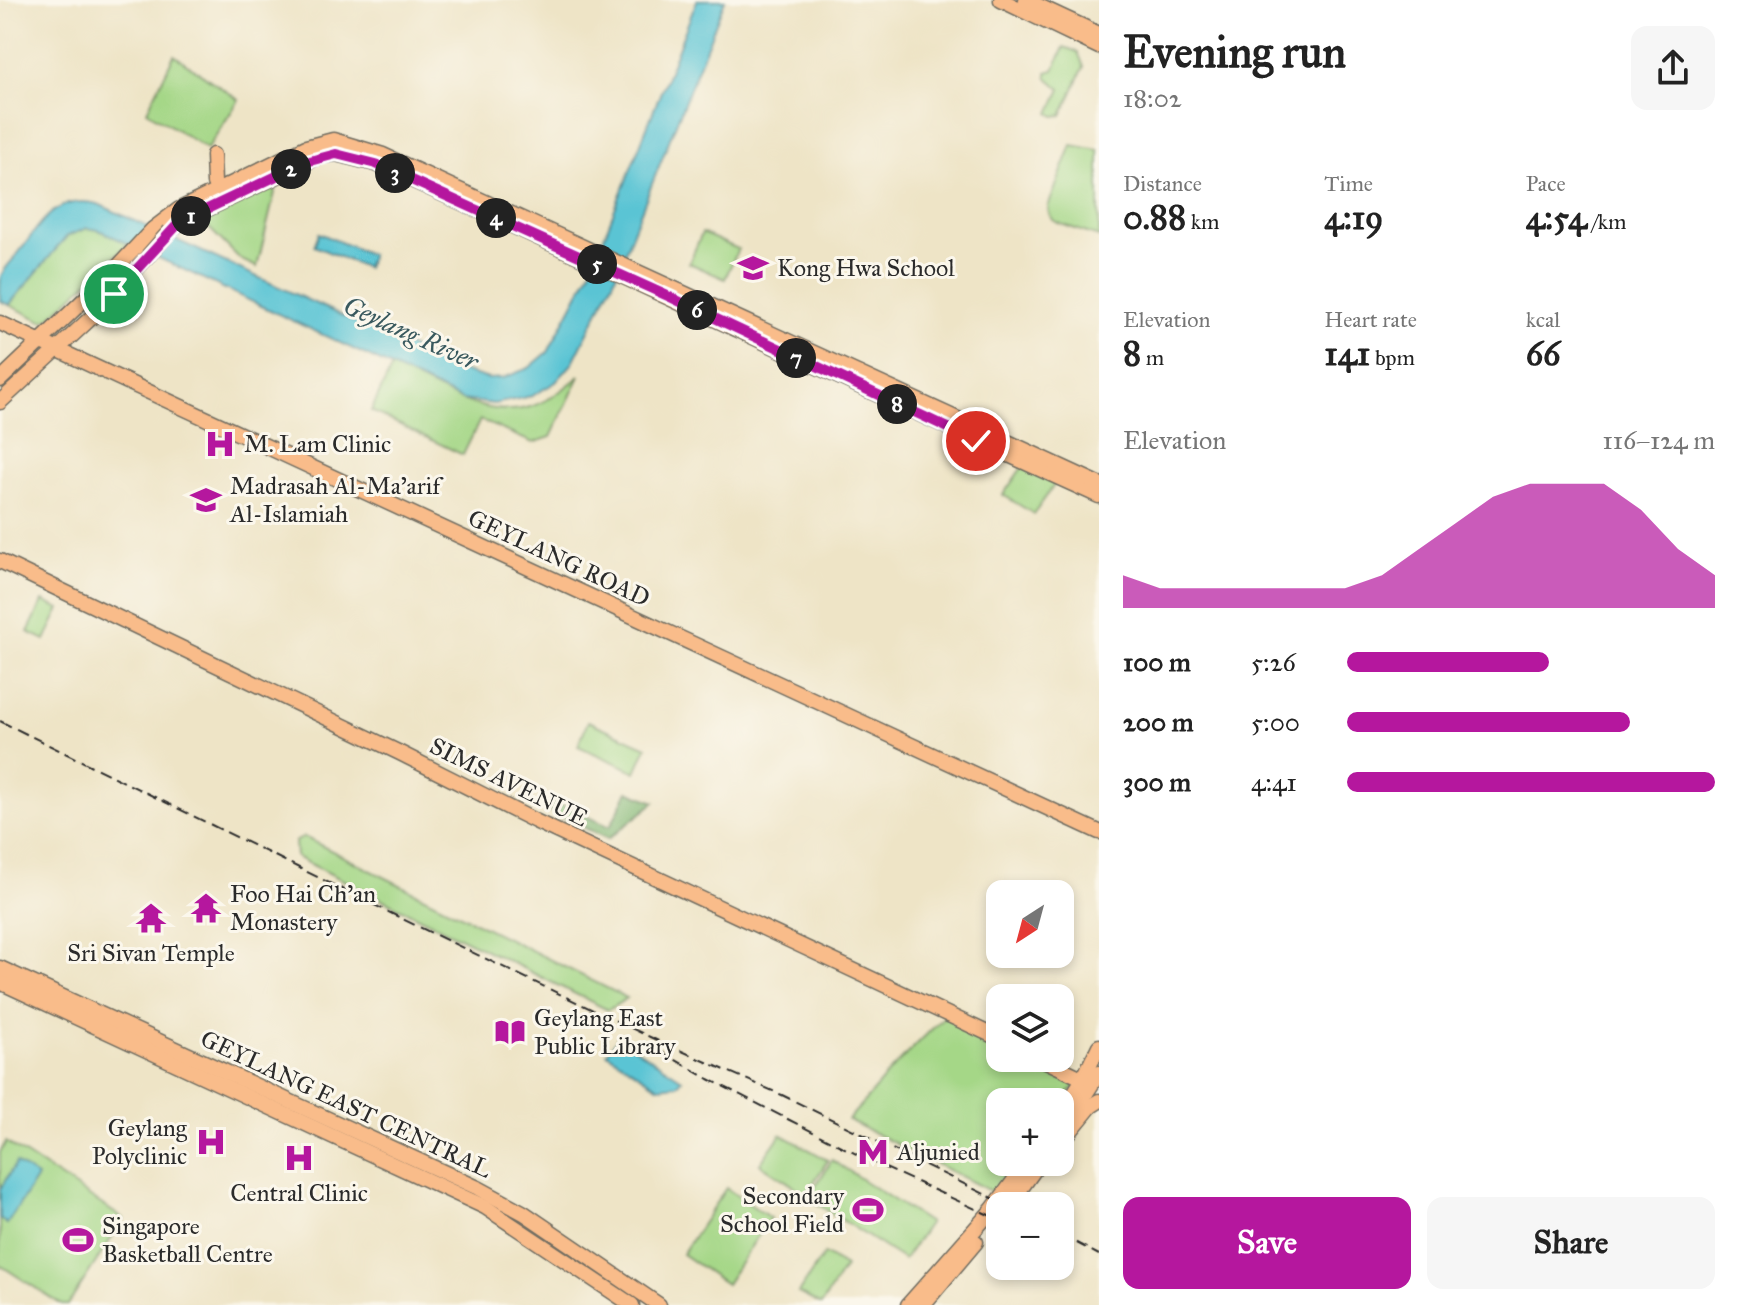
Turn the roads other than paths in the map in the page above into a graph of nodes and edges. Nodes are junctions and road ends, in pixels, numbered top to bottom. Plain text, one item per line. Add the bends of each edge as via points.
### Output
1 (1001, 0) edge
2 (1026, 0) edge
3 (1099, 34) edge
4 (1099, 47) edge
5 (213, 155) dead end
6 (217, 189) junction
7 (592, 256) junction
8 (628, 272) junction
9 (0, 323) edge
10 (40, 341) junction
11 (58, 350) junction
12 (0, 380) edge
13 (0, 402) edge
14 (1099, 484) edge
15 (1099, 496) edge
16 (0, 561) edge
17 (1099, 832) edge
18 (0, 968) edge
19 (0, 982) edge
20 (986, 1032) edge
21 (1099, 1046) edge
22 (1073, 1072) edge
23 (1094, 1081) edge
24 (1074, 1100) edge
25 (1099, 1101) edge
26 (1074, 1112) edge
27 (1074, 1127) edge
28 (1018, 1176) edge
29 (986, 1231) edge
30 (632, 1305) edge
31 (659, 1305) edge
32 (908, 1305) edge
33 (923, 1305) edge

1 - 4 main road
2 - 3 main road
5 - 6 main road
6 - 7 main road via 306,147 333,140 383,155
6 - 10 main road via 153,229
7 - 8 main road
7 - 11 main road, bridge via 376,164 336,154 320,156 180,222
8 - 14 main road
8 - 15 main road via 816,367
9 - 10 main road, GEYLANG ROAD
10 - 11 main road, GEYLANG ROAD
10 - 12 main road
11 - 13 main road
11 - 17 main road, GEYLANG ROAD
16 - 20 main road, SIMS AVENUE
18 - 31 main road, GEYLANG EAST CENTRAL via 478,1188
19 - 30 main road, GEYLANG EAST CENTRAL via 485,1207
21 - 23 main road
22 - 23 main road
23 - 24 main road
23 - 26 main road
25 - 27 main road
28 - 32 main road
29 - 33 main road

